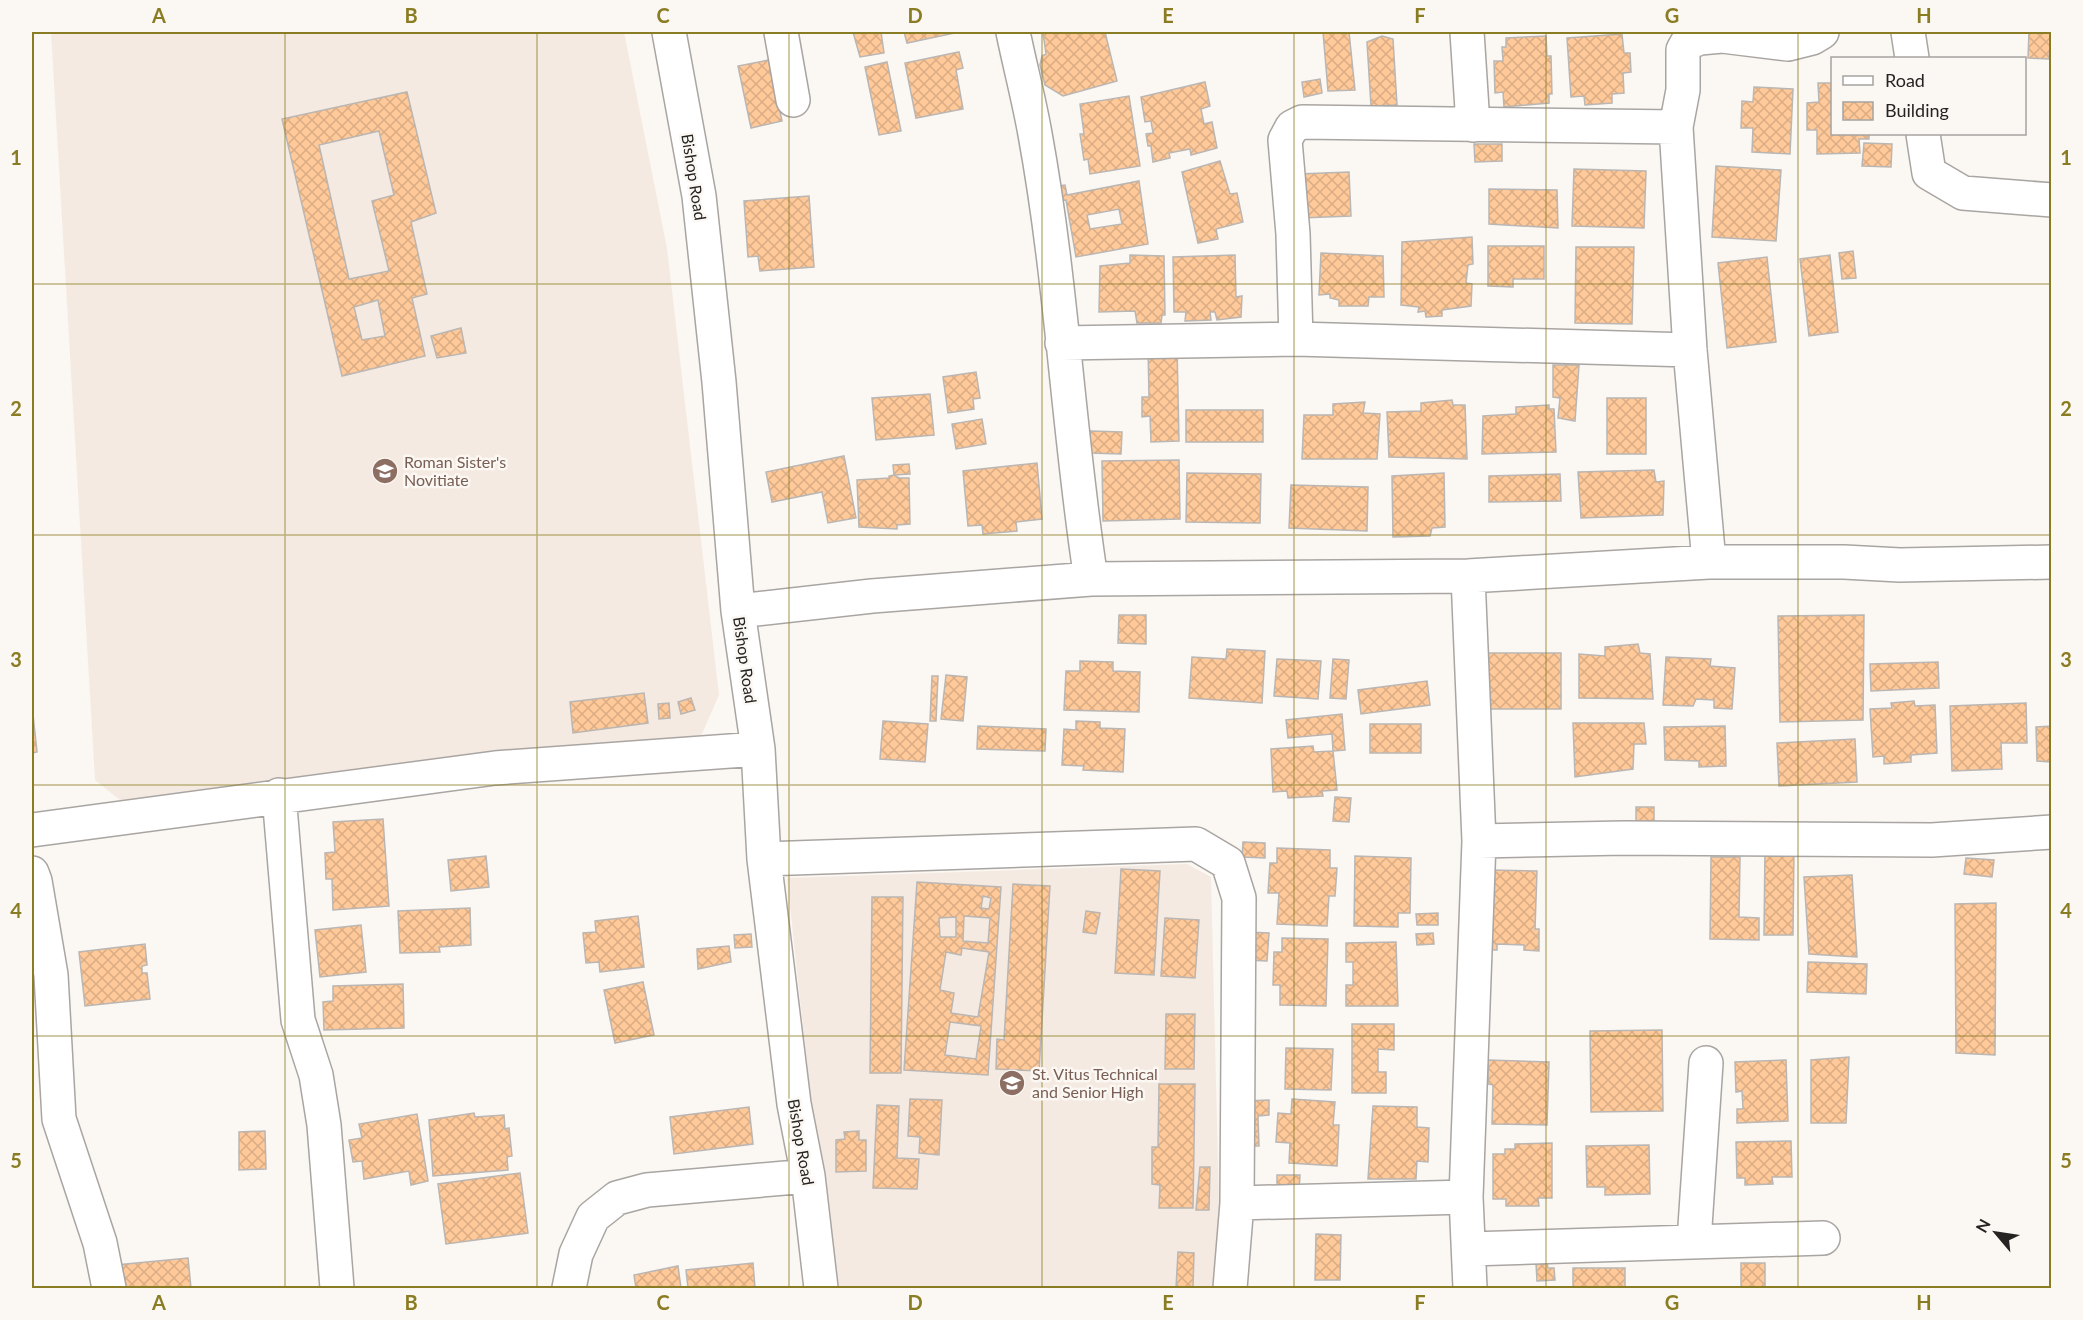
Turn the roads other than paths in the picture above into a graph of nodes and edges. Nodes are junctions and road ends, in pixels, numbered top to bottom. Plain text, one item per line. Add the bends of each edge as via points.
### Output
1 (669, 32) edge
2 (781, 32) edge
3 (1013, 32) edge
4 (1467, 32) edge
5 (1822, 32) edge
6 (1908, 32) edge
7 (1912, 57) edge
8 (793, 100) dead end
9 (1473, 125) junction
10 (1676, 127) junction
11 (1923, 135) edge
12 (2052, 200) edge
13 (1296, 339) junction
14 (1062, 344) junction
15 (1690, 350) junction
16 (1709, 562) junction
17 (2052, 562) edge
18 (1468, 576) junction
19 (1090, 579) junction
20 (738, 611) junction
21 (758, 749) junction
22 (279, 795) junction
23 (32, 830) edge
24 (2052, 832) edge
25 (1479, 841) junction
26 (764, 859) junction
27 (32, 873) edge
28 (1706, 1063) dead end
29 (808, 1176) junction
30 (1466, 1197) junction
31 (1237, 1203) junction
32 (1823, 1238) dead end
33 (1694, 1241) junction
34 (1470, 1249) junction
35 (109, 1288) edge
36 (337, 1288) edge
37 (569, 1288) edge
38 (821, 1288) edge
39 (1230, 1288) edge
40 (1470, 1288) edge

1 - 20 street, Bishop Road via 699,196
2 - 8 street
3 - 14 street via 1035,134
4 - 9 street
5 - 10 street via 1788,45 1722,36 1687,43 1683,50 1683,90
6 - 7 street
9 - 10 street
9 - 13 street via 1302,122 1292,127 1285,140
10 - 15 street
11 - 12 street via 1929,173 1964,193
13 - 14 street
13 - 15 street
14 - 19 street
15 - 16 street
16 - 17 street
16 - 18 street
18 - 19 street
18 - 25 street
19 - 20 street
20 - 21 street, Bishop Road
21 - 22 street via 495,768
21 - 26 street, Bishop Road
22 - 23 street
22 - 36 street via 298,1020 316,1075 324,1125
24 - 25 street via 1932,840
25 - 30 street
26 - 29 street, Bishop Road via 794,1104
26 - 31 street via 1196,844 1228,863 1239,898
27 - 35 street via 51,975 59,1119 100,1243
28 - 33 street
29 - 37 street via 647,1190 617,1198 593,1217 576,1254
29 - 38 street, Bishop Road
30 - 31 street
30 - 34 street
31 - 39 street
32 - 33 street
33 - 34 street
34 - 40 street

